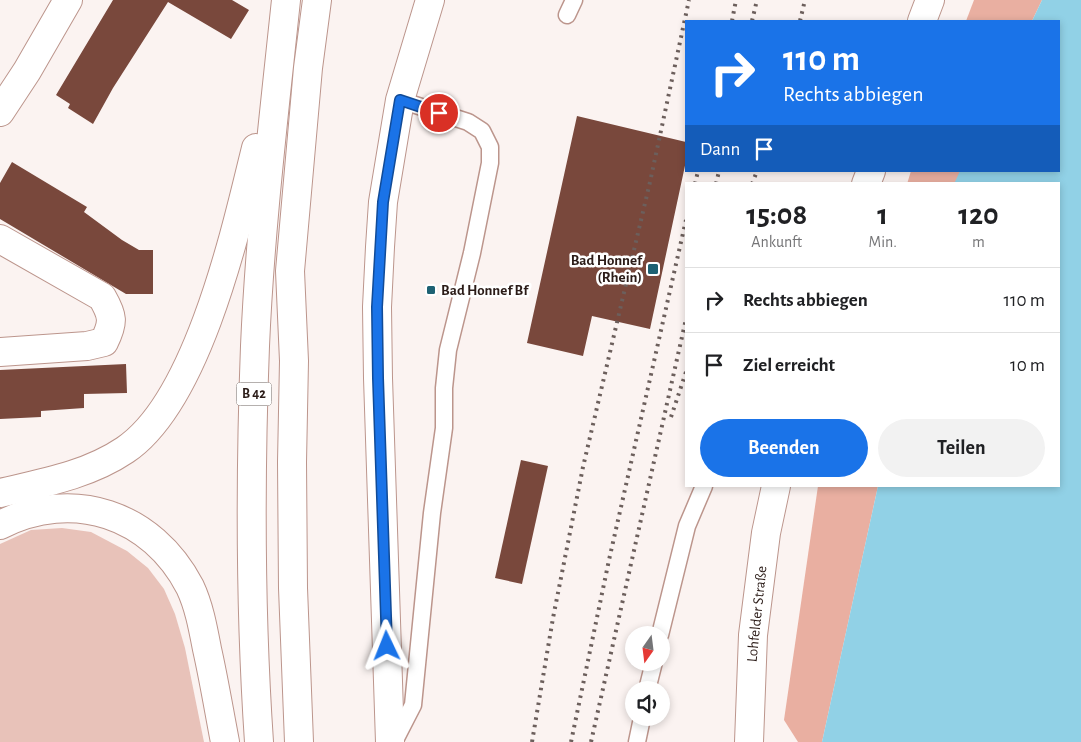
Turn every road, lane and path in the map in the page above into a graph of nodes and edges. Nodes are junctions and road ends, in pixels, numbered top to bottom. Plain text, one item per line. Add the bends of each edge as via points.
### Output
1 (68, 0) edge
2 (286, 0) edge
3 (316, 0) edge
4 (334, 0) edge
5 (430, 0) edge
6 (574, 0) edge
7 (930, 0) edge
8 (568, 15) dead end
9 (922, 20) edge
10 (281, 47) junction
11 (400, 100) junction
12 (0, 112) edge
13 (0, 240) edge
14 (0, 352) edge
15 (294, 361) junction
16 (704, 487) edge
17 (776, 487) edge
18 (0, 493) edge
19 (0, 525) edge
20 (662, 626) edge
21 (640, 726) edge
22 (225, 742) edge
23 (259, 742) edge
24 (299, 742) edge
25 (392, 742) edge
26 (637, 742) edge
27 (749, 742) edge

1 - 12 main road
2 - 10 main road, B 42
3 - 15 main road, B 42 via 290,271
4 - 15 main road via 308,273
5 - 11 main road
6 - 8 lane
7 - 9 main road
10 - 18 main road via 223,274 190,361 172,396 143,435 108,460 56,480
10 - 23 main road, B 42 via 255,345 253,649
11 - 25 main road via 383,202 377,307
11 - 25 lane via 468,122 482,131 490,147 490,163 448,350 444,428 413,704
13 - 14 main road via 102,297 111,311 110,328 104,342
15 - 24 main road, B 42 via 293,569
16 - 20 lane via 687,526
17 - 27 main road, Lohfelder Straße via 766,533 753,635
19 - 22 main road via 22,515 76,508 126,521 143,531 163,550 190,588 200,616
21 - 26 lane

